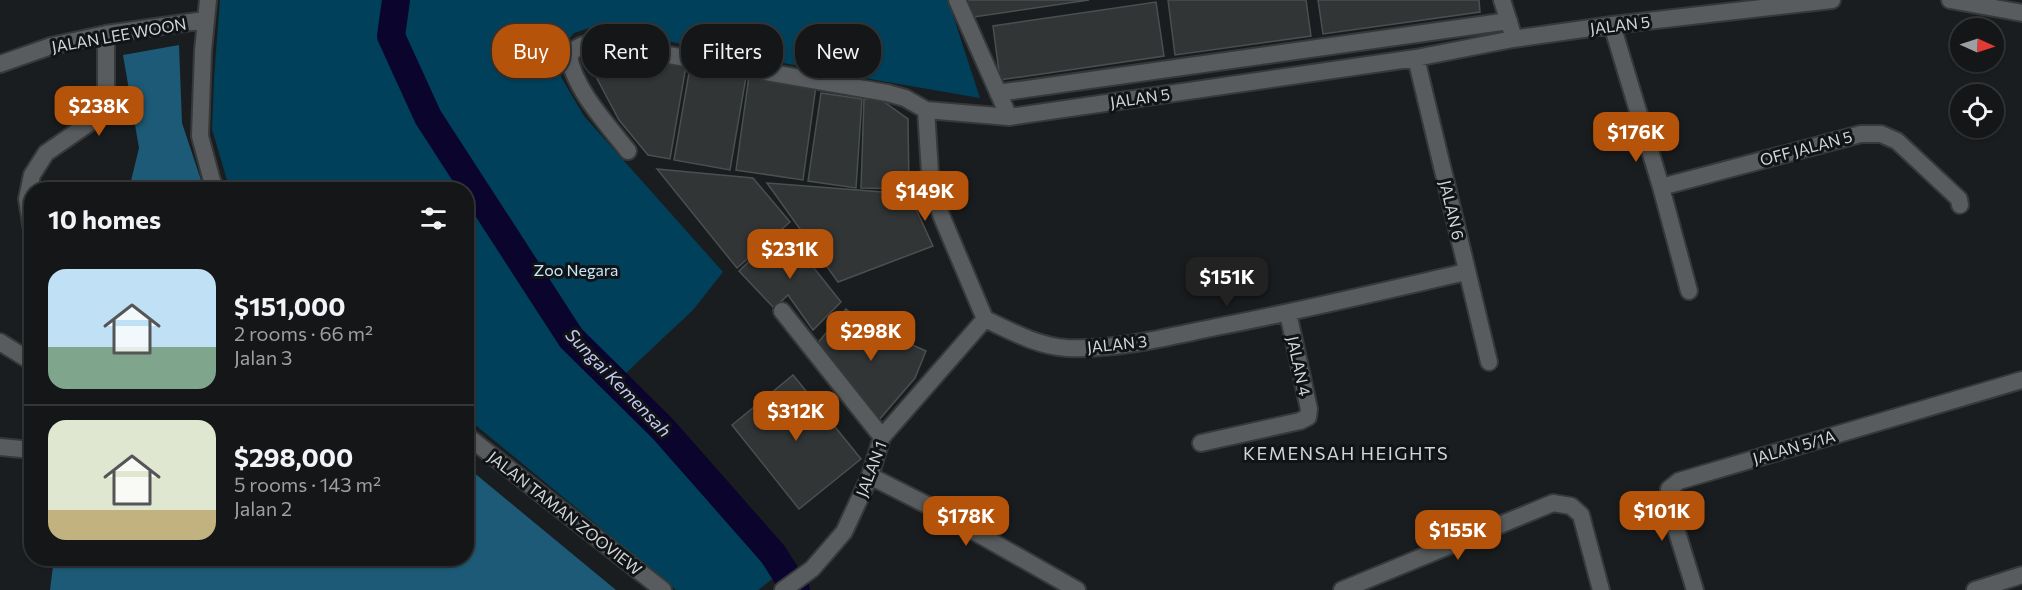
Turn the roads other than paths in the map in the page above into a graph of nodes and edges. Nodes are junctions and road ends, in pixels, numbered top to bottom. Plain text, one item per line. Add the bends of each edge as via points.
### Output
1 (208, 0) edge
2 (957, 0) edge
3 (1502, 0) edge
4 (1832, 0) edge
5 (1950, 0) edge
6 (2004, 5) edge
7 (2022, 13) edge
8 (205, 20) junction
9 (1509, 21) junction
10 (1612, 25) junction
11 (106, 34) junction
12 (1513, 39) junction
13 (1416, 58) junction
14 (0, 64) edge
15 (998, 93) junction
16 (926, 110) junction
17 (1009, 117) junction
18 (628, 151) dead end
19 (31, 182) edge
20 (212, 182) edge
21 (1661, 187) junction
22 (1960, 206) dead end
23 (1466, 272) junction
24 (1689, 291) dead end
25 (782, 311) dead end
26 (1288, 313) junction
27 (985, 319) junction
28 (0, 342) edge
29 (24, 357) edge
30 (1489, 362) dead end
31 (2022, 380) edge
32 (882, 437) junction
33 (474, 441) edge
34 (1201, 443) dead end
35 (0, 447) edge
36 (24, 449) edge
37 (870, 476) junction
38 (2022, 575) edge
39 (663, 590) edge
40 (783, 590) edge
41 (1077, 590) edge
42 (1342, 590) edge
43 (1601, 590) edge
44 (1695, 590) edge
45 (1975, 590) edge

1 - 8 street
2 - 15 street
3 - 9 street
4 - 10 street, JALAN 5
5 - 6 street
6 - 7 street
8 - 11 street, JALAN LEE WOON
8 - 20 street via 200,136
9 - 12 street
9 - 15 street, JALAN 5
10 - 12 street, JALAN 5
10 - 21 street
11 - 14 street, JALAN LEE WOON via 51,46
11 - 19 street via 106,107 98,117 46,153
12 - 13 street, JALAN 5
13 - 17 street, JALAN 5
13 - 23 street, JALAN 6
15 - 17 street
16 - 17 street, JALAN 5
16 - 18 street, JALAN 5 via 887,93 605,44 577,46 569,55 581,88
16 - 27 street via 930,173 941,215
21 - 22 street, OFF JALAN 5 via 1861,134 1881,134 1897,141 1959,199
21 - 24 street
23 - 26 street, JALAN 3
23 - 30 street, JALAN 6
25 - 32 street
26 - 27 street, JALAN 3 via 1137,343 1065,348 1037,342
26 - 34 street, JALAN 4 via 1308,417
27 - 32 street, JALAN 1
28 - 29 street
31 - 44 street, JALAN 5/1A via 1679,481 1669,489 1668,503
32 - 37 street, JALAN 1
33 - 39 street, JALAN TAMAN ZOOVIEW
35 - 36 street
37 - 40 street, JALAN 1 via 844,532 812,569
37 - 41 street
38 - 45 street
42 - 43 street via 1553,503 1571,506 1581,515

